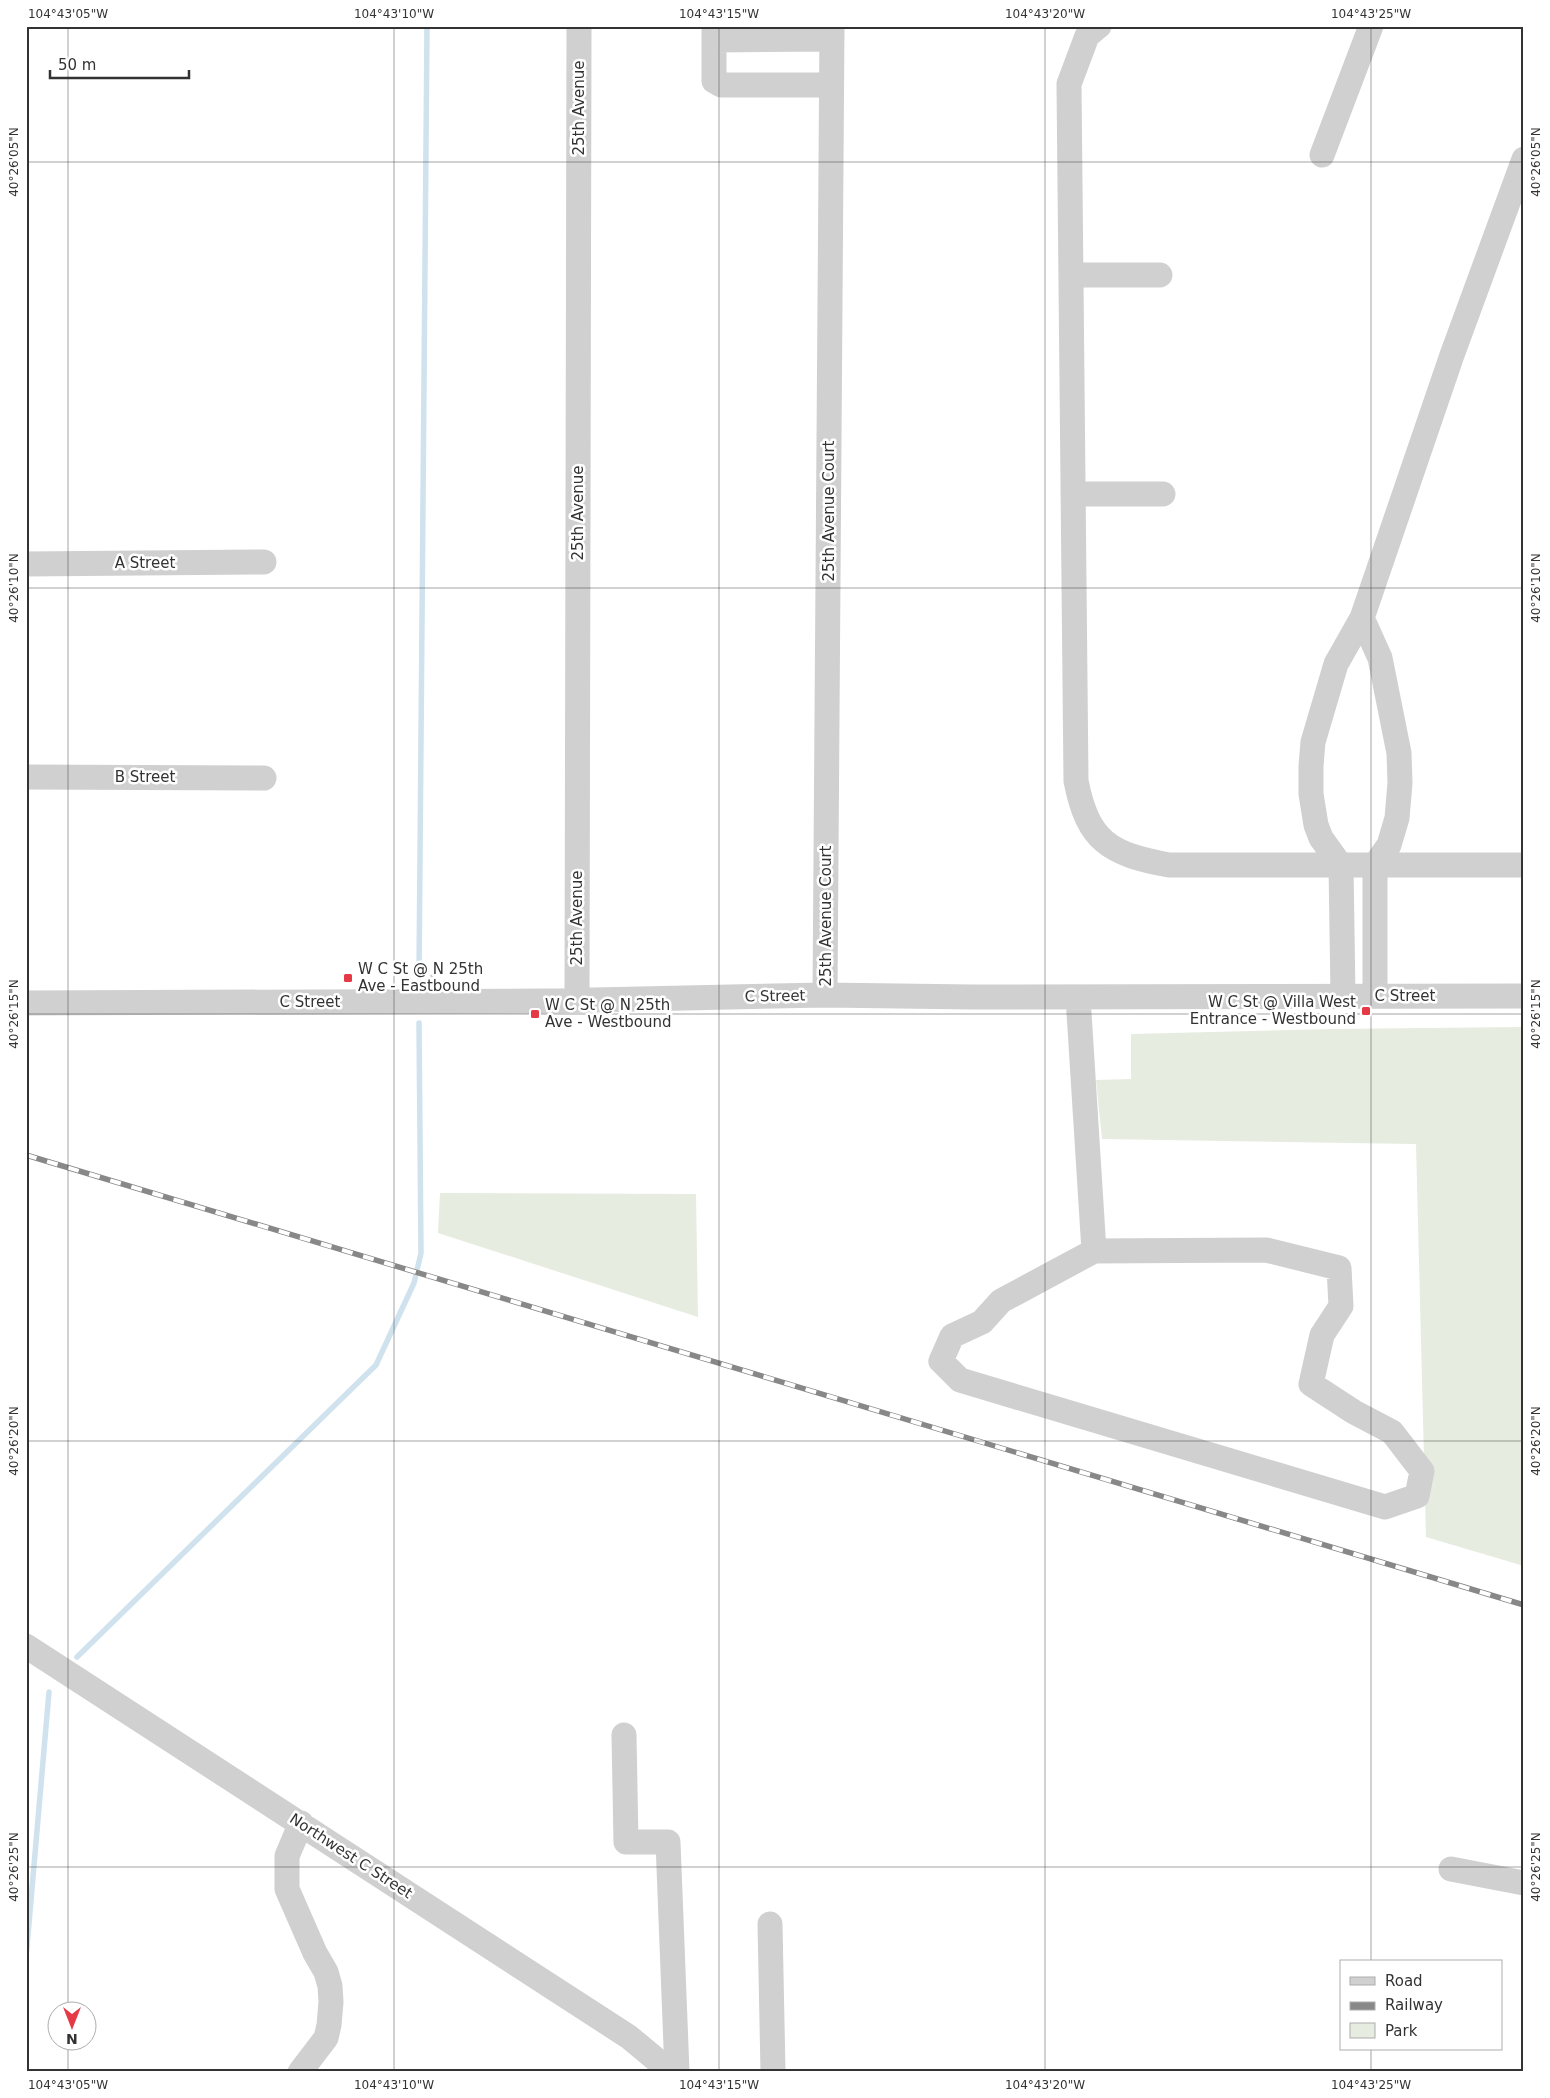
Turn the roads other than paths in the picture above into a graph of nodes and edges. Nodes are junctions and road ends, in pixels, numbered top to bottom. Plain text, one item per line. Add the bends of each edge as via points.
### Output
1 (578, 26) edge
2 (1099, 26) edge
3 (1371, 26) edge
4 (714, 33) edge
5 (795, 33) edge
6 (832, 33) edge
7 (831, 85) junction
8 (1322, 155) dead end
9 (1524, 159) edge
10 (1071, 275) junction
11 (1160, 275) dead end
12 (1073, 494) junction
13 (1163, 494) dead end
14 (264, 562) dead end
15 (26, 564) edge
16 (1362, 618) junction
17 (26, 777) edge
18 (264, 778) dead end
19 (1375, 865) junction
20 (1524, 865) edge
21 (1341, 866) junction
22 (825, 995) junction
23 (1344, 996) junction
24 (1375, 996) junction
25 (1524, 996) edge
26 (1078, 997) junction
27 (577, 1000) junction
28 (26, 1003) edge
29 (1094, 1251) junction
30 (26, 1646) edge
31 (624, 1735) dead end
32 (301, 1823) junction
33 (1451, 1870) dead end
34 (1524, 1884) edge
35 (770, 1924) dead end
36 (300, 2072) edge
37 (670, 2072) edge
38 (677, 2072) edge
39 (773, 2072) edge

1 - 27 street, 25th Avenue
2 - 10 street via 1087,36 1069,84
3 - 8 street
4 - 5 street
4 - 7 street via 714,81 721,85
5 - 6 street
6 - 7 street, 25th Avenue Court
7 - 22 street, 25th Avenue Court
9 - 16 street via 1452,355
10 - 11 street
10 - 12 street
12 - 13 street
12 - 21 street via 1076,781 1081,807 1092,828 1116,849 1141,860 1169,865
14 - 15 street, A Street
16 - 19 street via 1380,658 1399,753 1397,818 1389,845
16 - 21 street via 1332,673 1313,742 1311,794 1316,826
17 - 18 street, B Street
19 - 20 street
19 - 21 street
19 - 24 street
21 - 23 street
22 - 26 street, C Street
22 - 27 street, C Street
23 - 24 street, C Street
23 - 26 street, C Street
24 - 25 street, C Street
26 - 29 street
27 - 28 street, C Street
29 - 29 street via 1266,1250 1339,1268 1341,1306 1322,1335 1311,1384 1392,1432 1422,1471 1417,1496 1385,1507 1296,1482 960,1380 941,1361 952,1336 982,1322 1002,1301
30 - 32 street, Northwest C Street
31 - 38 street via 626,1842 668,1842
32 - 36 street via 287,1856 287,1889 326,1972 331,2002 326,2038
32 - 37 street, Northwest C Street via 629,2037
33 - 34 street
35 - 39 street

